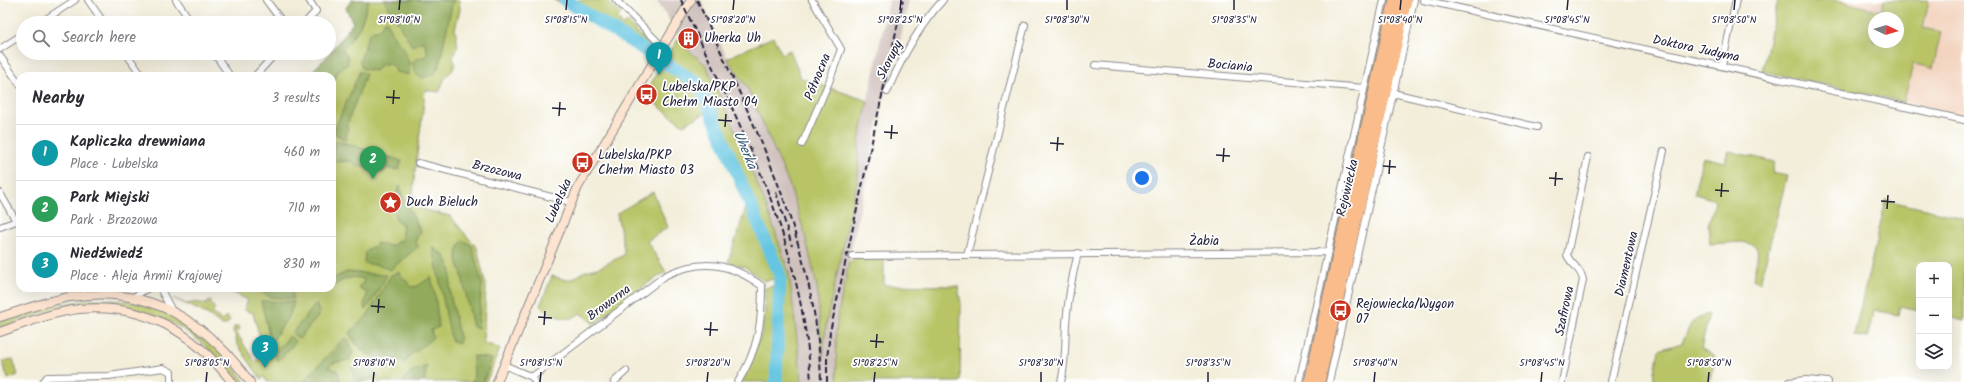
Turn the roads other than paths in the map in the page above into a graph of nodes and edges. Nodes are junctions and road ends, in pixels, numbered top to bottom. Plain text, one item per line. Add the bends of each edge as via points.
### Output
1 (75, 0) edge
2 (88, 0) edge
3 (176, 0) edge
4 (266, 0) edge
5 (309, 0) edge
6 (616, 0) edge
7 (691, 0) edge
8 (812, 0) edge
9 (943, 0) edge
10 (1384, 0) edge
11 (1395, 0) edge
12 (1406, 0) edge
13 (1414, 0) edge
14 (1423, 0) edge
15 (1736, 0) edge
16 (51, 16) edge
17 (99, 16) edge
18 (187, 16) edge
19 (278, 16) edge
20 (311, 16) edge
21 (1025, 25) dead end
22 (16, 39) edge
23 (0, 49) edge
24 (661, 49) junction
25 (0, 56) edge
26 (131, 60) edge
27 (219, 60) edge
28 (270, 60) edge
29 (1095, 65) dead end
30 (1722, 66) junction
31 (139, 72) edge
32 (227, 72) edge
33 (259, 72) edge
34 (16, 79) edge
35 (1364, 88) junction
36 (887, 92) dead end
37 (1393, 93) junction
38 (1964, 120) edge
39 (1537, 127) dead end
40 (802, 144) dead end
41 (1664, 151) dead end
42 (1588, 157) dead end
43 (418, 163) dead end
44 (0, 193) edge
45 (571, 202) junction
46 (16, 217) edge
47 (16, 221) edge
48 (0, 227) edge
49 (1329, 252) junction
50 (1078, 253) junction
51 (967, 254) junction
52 (852, 256) dead end
53 (142, 292) edge
54 (162, 292) edge
55 (132, 298) junction
56 (172, 311) junction
57 (0, 317) edge
58 (0, 332) edge
59 (504, 365) junction
60 (626, 371) dead end
61 (76, 379) edge
62 (533, 380) edge
63 (739, 380) edge
64 (43, 382) edge
65 (171, 382) edge
66 (232, 382) edge
67 (250, 382) edge
68 (497, 382) edge
69 (614, 382) edge
70 (1061, 382) edge
71 (1299, 382) edge
72 (1310, 382) edge
73 (1319, 382) edge
74 (1329, 382) edge
75 (1562, 382) edge
76 (1611, 382) edge
77 (1790, 382) edge
78 (1828, 382) edge

1 - 16 street
2 - 17 street
3 - 18 street
4 - 19 street
5 - 20 street via 316,11
6 - 24 street
7 - 24 main road, Lubelska
8 - 40 street, Północna via 841,49
9 - 36 street, Skorupy via 910,43
10 - 35 street
11 - 72 highway, Rejowiecka
12 - 73 highway, Rejowiecka
13 - 37 street
14 - 30 street, Doktora Judyma
15 - 30 street
21 - 51 street
22 - 23 street
24 - 45 main road, Lubelska via 590,165
25 - 34 street
26 - 31 street
27 - 32 street
28 - 33 street
29 - 35 street, Bociania
30 - 38 street, Doktora Judyma
35 - 49 street
37 - 39 street
37 - 74 street
41 - 76 street, Diamentowa
42 - 75 street, Szafirowa via 1567,255 1579,270 1583,280
43 - 45 street, Brzozowa
44 - 46 street
45 - 59 main road, Lubelska
47 - 48 street
49 - 50 street, Żabia
49 - 71 street
50 - 51 street, Żabia
50 - 70 street via 1071,280 1065,364
51 - 52 street, Żabia
53 - 55 street
54 - 56 street
55 - 56 main road
55 - 57 main road via 75,296
56 - 67 main road via 197,326 215,341
58 - 66 main road via 79,309 138,314 164,323 189,338 213,359
59 - 62 street
59 - 68 main road, Lubelska
60 - 69 street
61 - 64 street via 47,377
61 - 65 street via 163,368 171,372
62 - 63 street, Browarna via 598,325 666,275 691,266 709,264 740,272 762,286 759,337
77 - 78 street

